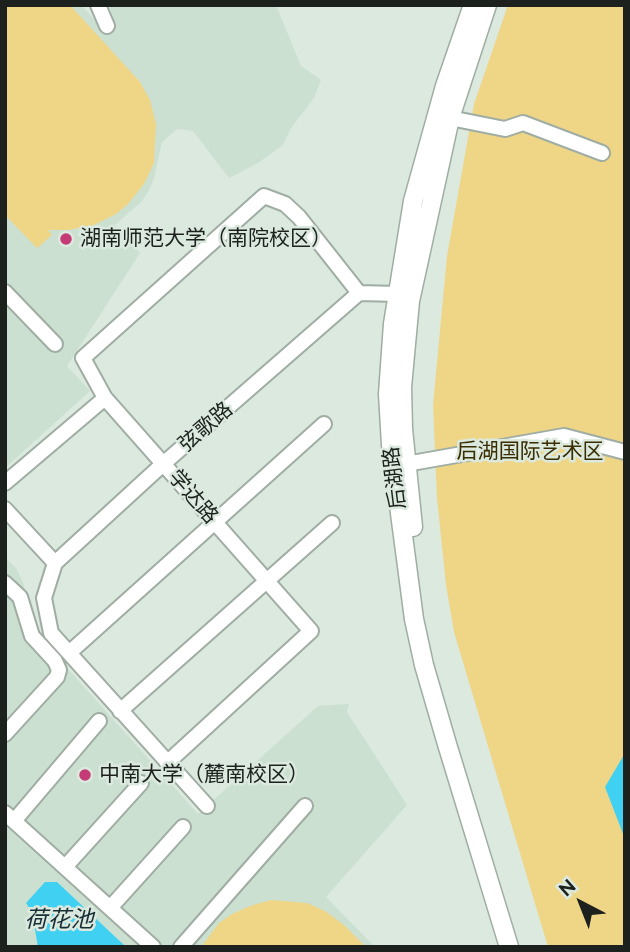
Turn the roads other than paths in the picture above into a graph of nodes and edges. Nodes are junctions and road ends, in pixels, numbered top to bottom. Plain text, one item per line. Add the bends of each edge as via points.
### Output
1 (98, 5) edge
2 (473, 5) edge
3 (488, 5) edge
4 (107, 26) dead end
5 (450, 118) junction
6 (602, 153) dead end
7 (5, 292) edge
8 (359, 293) junction
9 (398, 294) junction
10 (55, 344) dead end
11 (105, 398) junction
12 (324, 424) dead end
13 (625, 452) edge
14 (163, 464) junction
15 (406, 464) junction
16 (5, 483) edge
17 (5, 509) edge
18 (215, 522) junction
19 (332, 523) dead end
20 (55, 563) junction
21 (267, 580) junction
22 (5, 583) edge
23 (69, 653) junction
24 (120, 711) junction
25 (99, 721) dead end
26 (5, 734) edge
27 (167, 764) junction
28 (141, 783) dead end
29 (207, 806) dead end
30 (305, 806) dead end
31 (10, 817) edge
32 (183, 827) dead end
33 (65, 867) junction
34 (110, 908) junction
35 (153, 947) edge
36 (181, 947) edge
37 (509, 947) edge
38 (519, 947) edge

1 - 4 street
2 - 9 main road, 后湖路 via 413,201
3 - 5 main road, 后湖路
5 - 6 street via 505,129 523,123
5 - 15 main road, 后湖路 via 410,302 402,387
7 - 10 street
8 - 9 street
8 - 11 street, 学达路 via 299,217 285,204 264,196 83,358
8 - 14 street, 弦歌路
9 - 37 main road, 后湖路 via 388,394 414,619 439,718
11 - 14 street, 学达路
11 - 16 street
12 - 18 street
13 - 15 street via 564,436
14 - 18 street, 学达路
14 - 20 street, 弦歌路
15 - 38 main road, 后湖路 via 429,642
17 - 20 street
18 - 21 street, 学达路
18 - 23 street
19 - 21 street
20 - 23 street via 44,598 51,633
21 - 24 street
21 - 27 street, 学达路 via 311,631
22 - 26 street via 20,597 32,636 59,670
23 - 24 street
24 - 27 street
25 - 31 street
27 - 29 street
28 - 33 street
30 - 36 street
31 - 33 street
32 - 34 street
33 - 34 street
34 - 35 street

